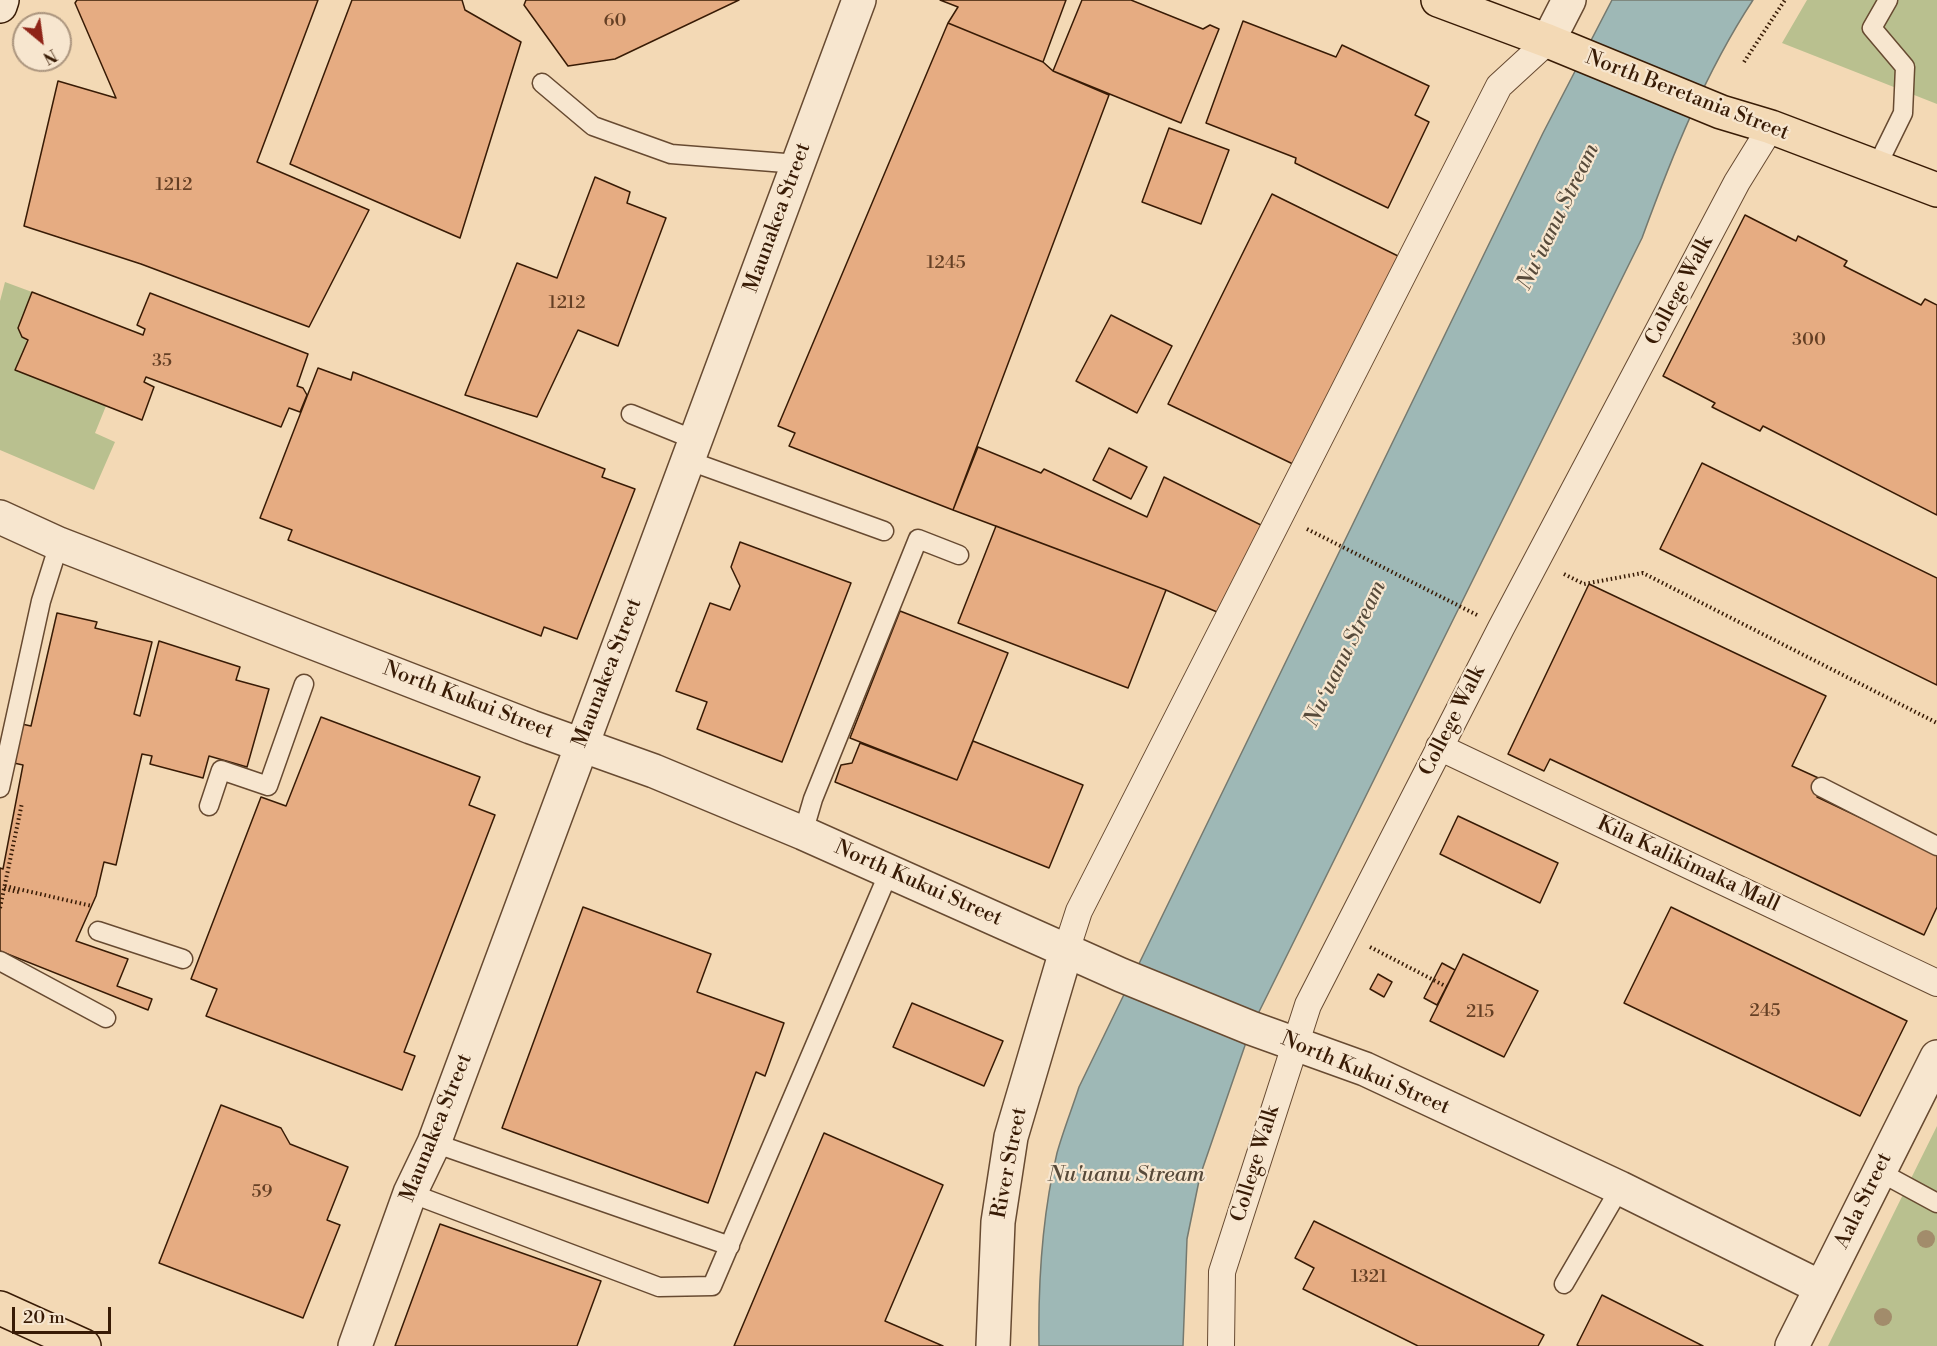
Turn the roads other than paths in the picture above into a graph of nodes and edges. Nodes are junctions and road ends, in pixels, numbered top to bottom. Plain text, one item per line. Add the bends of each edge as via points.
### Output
1 (2, 0) edge
2 (859, 0) edge
3 (1438, 0) edge
4 (1569, 0) edge
5 (1888, 0) edge
6 (0, 6) edge
7 (1548, 41) junction
8 (542, 83) dead end
9 (1771, 127) junction
10 (798, 164) junction
11 (1876, 168) junction
12 (1937, 190) edge
13 (631, 414) dead end
14 (691, 450) junction
15 (0, 517) edge
16 (884, 531) dead end
17 (59, 544) junction
18 (959, 555) dead end
19 (304, 684) dead end
20 (582, 743) junction
21 (1439, 747) junction
22 (1821, 787) dead end
23 (0, 788) edge
24 (209, 806) dead end
25 (803, 833) junction
26 (1937, 846) edge
27 (889, 872) junction
28 (98, 931) dead end
29 (1066, 951) junction
30 (183, 959) dead end
31 (0, 961) edge
32 (1937, 983) edge
33 (106, 1018) dead end
34 (1294, 1042) junction
35 (1937, 1057) edge
36 (434, 1143) junction
37 (1878, 1171) junction
38 (1620, 1188) junction
39 (410, 1193) junction
40 (1937, 1203) edge
41 (730, 1246) junction
42 (1564, 1284) dead end
43 (1820, 1287) junction
44 (0, 1308) edge
45 (84, 1346) edge
46 (356, 1346) edge
47 (993, 1346) edge
48 (1221, 1346) edge
49 (1792, 1346) edge

1 - 6 street
2 - 10 street, Maunakea Street
3 - 7 main road, North Beretania Street
4 - 7 street
5 - 11 lane via 1872,28 1905,68 1904,113
7 - 9 main road, North Beretania Street via 1721,112
7 - 29 street via 1499,86 1085,901
8 - 10 lane via 593,126 671,154
9 - 11 main road, North Beretania Street
9 - 21 street, College Walk via 1737,182
10 - 14 street, Maunakea Street
11 - 12 main road, North Beretania Street
13 - 14 lane
14 - 16 lane
14 - 20 street, Maunakea Street
15 - 17 street, North Kukui Street
17 - 20 street, North Kukui Street via 531,727
17 - 23 lane via 41,601
18 - 25 lane via 918,539 813,799
19 - 24 lane via 268,786 221,770
20 - 25 street, North Kukui Street
20 - 36 street, Maunakea Street
21 - 32 street, Kila Kalikimaka Mall
21 - 34 street, College Walk via 1308,1005
22 - 26 lane
25 - 27 street, North Kukui Street
27 - 29 street, North Kukui Street
27 - 41 lane
28 - 30 lane
29 - 34 street, North Kukui Street
29 - 47 street, River Street via 1011,1137 998,1222
31 - 33 lane
34 - 38 street, North Kukui Street via 1365,1069
34 - 48 street, College Walk via 1222,1272
35 - 37 street, Aala Street
36 - 39 street, Maunakea Street
36 - 41 lane
37 - 40 lane
37 - 43 street, Aala Street
38 - 42 lane
38 - 43 street, North Kukui Street
39 - 41 lane via 659,1287 712,1286
39 - 46 street, Maunakea Street
43 - 49 street, Aala Street
44 - 45 main road

